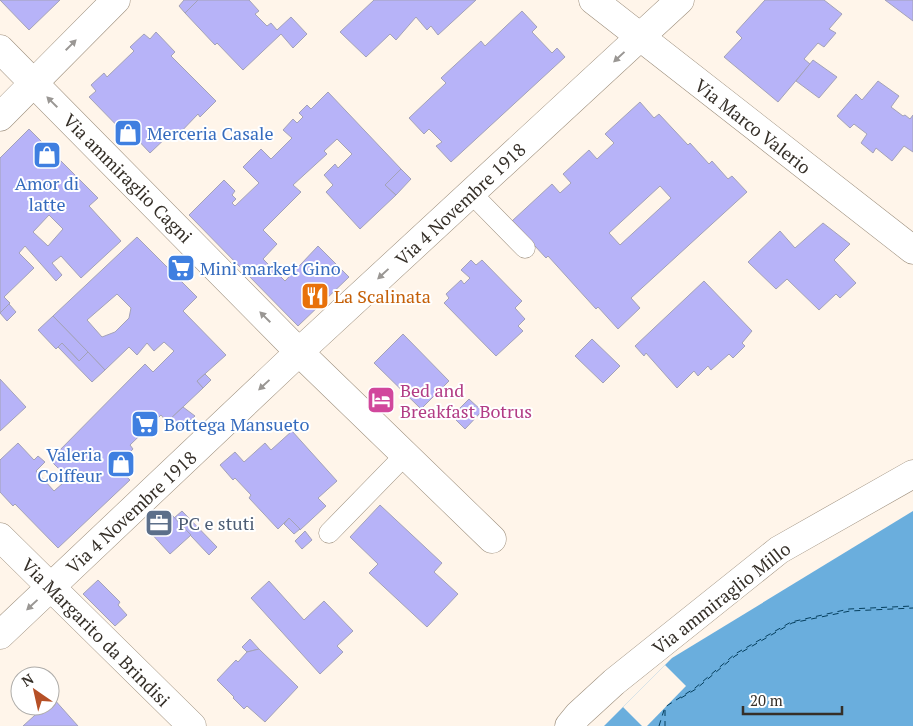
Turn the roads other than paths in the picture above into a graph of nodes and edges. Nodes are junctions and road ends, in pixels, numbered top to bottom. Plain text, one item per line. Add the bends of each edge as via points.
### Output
1 (116, 0) edge
2 (593, 0) edge
3 (680, 0) edge
4 (640, 38) junction
5 (0, 49) edge
6 (33, 83) junction
7 (0, 117) edge
8 (472, 193) junction
9 (525, 248) dead end
10 (913, 250) edge
11 (300, 352) junction
12 (406, 454) junction
13 (913, 474) edge
14 (329, 533) dead end
15 (0, 537) edge
16 (492, 539) dead end
17 (52, 587) junction
18 (0, 635) edge
19 (192, 726) edge
20 (569, 726) edge

6 -> 1 street
2 - 4 street, Via Marco Valerio
3 - 4 street, Via 4 Novembre 1918
4 -> 8 street, Via 4 Novembre 1918
4 - 10 street, Via Marco Valerio
5 - 6 street, Via ammiraglio Cagni
6 - 7 street
11 -> 6 street, Via ammiraglio Cagni
8 - 9 lane
8 -> 11 street, Via 4 Novembre 1918
11 - 12 street, Via ammiraglio Cagni
11 -> 17 street, Via 4 Novembre 1918
12 - 14 lane
12 - 16 street, Via ammiraglio Cagni
13 - 20 street, Via ammiraglio Millo via 779,550 614,682
15 - 17 street, Via Margarito da Brindisi
17 -> 18 street, Via 4 Novembre 1918
17 - 19 street, Via Margarito da Brindisi

